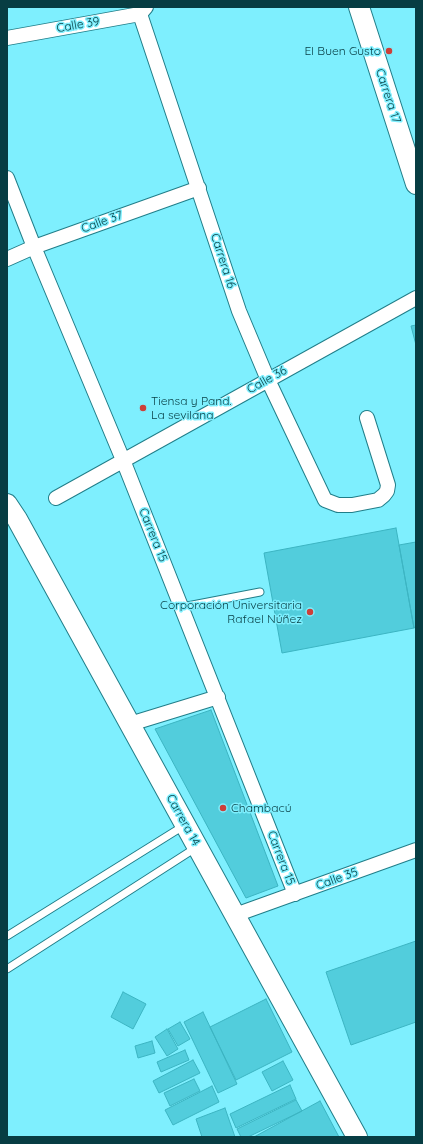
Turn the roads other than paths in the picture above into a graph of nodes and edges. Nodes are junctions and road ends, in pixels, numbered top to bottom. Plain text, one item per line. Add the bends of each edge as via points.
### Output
1 (359, 7) edge
2 (143, 10) edge
3 (7, 38) edge
4 (415, 174) edge
5 (7, 178) edge
6 (199, 188) junction
7 (34, 247) junction
8 (7, 259) edge
9 (416, 298) edge
10 (268, 380) junction
11 (367, 418) dead end
12 (123, 460) junction
13 (56, 498) dead end
14 (7, 504) edge
15 (260, 592) dead end
16 (182, 607) junction
17 (218, 697) junction
18 (130, 724) junction
19 (185, 825) junction
20 (197, 847) junction
21 (416, 850) edge
22 (295, 894) junction
23 (235, 915) junction
24 (7, 936) edge
25 (7, 969) edge
26 (358, 1137) edge

1 - 4 main road, Carrera 17
2 - 3 street, Calle 39
2 - 6 street, Carrera 16
5 - 7 street, Carrera 15
6 - 7 street, Calle 37
6 - 10 street, Carrera 16 via 239,311
7 - 8 street, Calle 37
7 - 12 street, Carrera 15
9 - 10 street, Calle 36
10 - 11 street, Carrera 16 via 325,500 338,505 378,500 387,491 388,485
10 - 12 street, Calle 36
12 - 13 street, Calle 36
12 - 16 street, Carrera 15
14 - 18 main road, Carrera 14
15 - 16 lane
16 - 17 street, Carrera 15
17 - 18 street
17 - 22 street, Carrera 15
18 - 19 main road, Carrera 14
19 - 20 main road, Carrera 14
19 - 24 lane
20 - 23 main road, Carrera 14
20 - 25 lane
21 - 22 street, Calle 35
22 - 23 street, Calle 35
23 - 26 main road, Carrera 14

